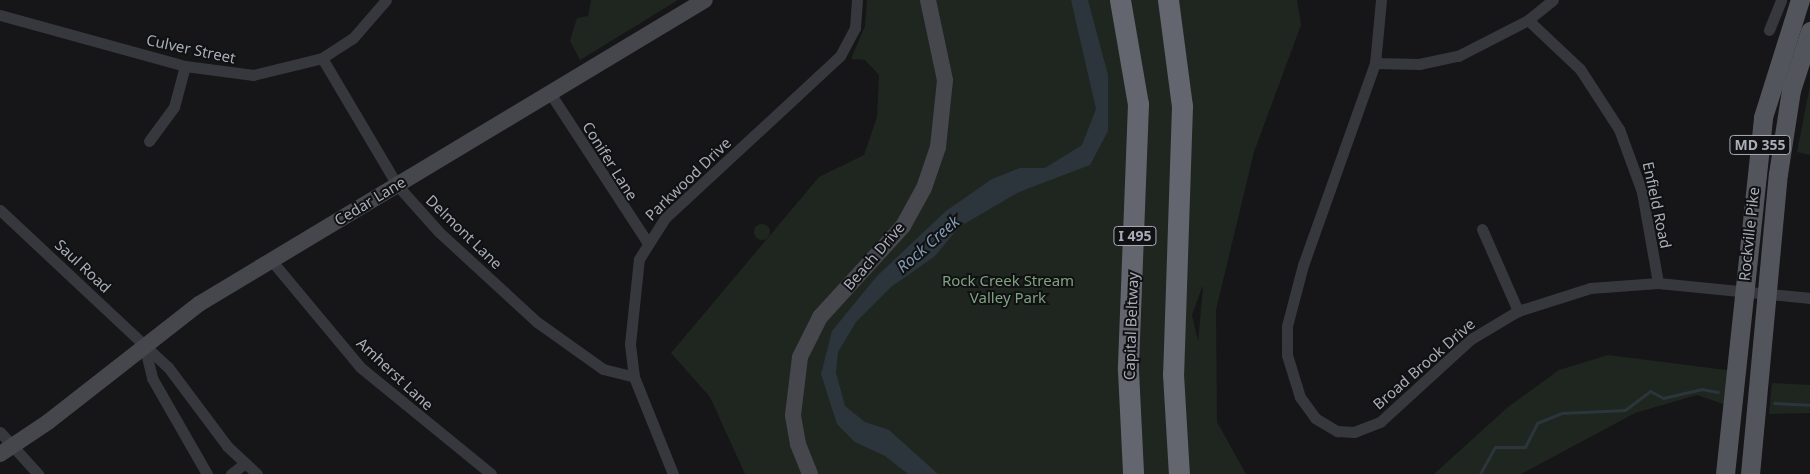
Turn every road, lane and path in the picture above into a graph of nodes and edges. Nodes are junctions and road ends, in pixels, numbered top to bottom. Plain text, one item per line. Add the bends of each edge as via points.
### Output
1 (386, 0) edge
2 (705, 0) edge
3 (857, 0) edge
4 (928, 0) edge
5 (1120, 0) edge
6 (1168, 0) edge
7 (1381, 0) edge
8 (1553, 0) edge
9 (1781, 0) edge
10 (1800, 0) edge
11 (0, 15) edge
12 (1528, 20) junction
13 (1769, 30) dead end
14 (1810, 30) edge
15 (322, 58) junction
16 (1375, 63) junction
17 (185, 66) junction
18 (550, 93) junction
19 (149, 141) dead end
20 (397, 185) junction
21 (0, 210) edge
22 (1482, 228) dead end
23 (647, 242) junction
24 (271, 260) junction
25 (1658, 284) junction
26 (1743, 294) junction
27 (1768, 297) junction
28 (1810, 298) edge
29 (1518, 311) junction
30 (144, 345) junction
31 (634, 377) junction
32 (0, 432) edge
33 (11, 450) edge
34 (0, 464) edge
35 (244, 464) junction
36 (38, 474) edge
37 (207, 474) edge
38 (231, 474) edge
39 (257, 474) edge
40 (491, 474) edge
41 (673, 474) edge
42 (810, 474) edge
43 (1133, 474) edge
44 (1179, 474) edge
45 (1726, 474) edge
46 (1750, 474) edge

1 - 15 street, Culver Street via 353,38
2 - 18 street, Cedar Lane
3 - 23 street, Parkwood Drive via 855,28 840,56 665,218
4 - 42 street, Beach Drive via 946,80 938,147 924,188 903,226 820,318 800,357 793,415 798,444
5 - 43 highway, Capital Beltway / I 495 via 1138,104 1128,370
6 - 44 highway, I 495 via 1182,106 1173,374
7 - 16 street, Broad Brook Drive
8 - 12 street
9 - 13 street
10 - 26 main road, Rockville Pike / MD 355 via 1763,117
11 - 17 street, Culver Street
12 - 16 street via 1458,56 1418,64
12 - 25 street, Enfield Road via 1580,69 1620,129 1642,192
14 - 27 main road, Rockville Pike / MD 355 via 1791,90 1784,129
15 - 17 street, Culver Street via 253,76
15 - 20 street, Delmont Lane
16 - 29 street, Broad Brook Drive via 1290,307 1287,355 1300,396 1315,418 1337,431 1354,432 1380,422 1471,339
17 - 19 street via 174,107
18 - 20 street, Cedar Lane
18 - 23 street, Conifer Lane
20 - 24 street, Cedar Lane
20 - 31 street, Delmont Lane via 439,232 537,322 603,369
21 - 30 street, Saul Road
22 - 29 street
23 - 31 street, Parkwood Drive via 638,264 631,322
24 - 30 street, Cedar Lane via 199,304
24 - 40 street, Amherst Lane via 360,367
25 - 26 street, Broad Brook Drive
25 - 29 street, Broad Brook Drive via 1590,288
26 - 27 street, Broad Brook Drive
26 - 45 main road, Rockville Pike / MD 355
27 - 28 street, Broad Brook Drive
27 - 46 main road, Rockville Pike / MD 355
30 - 33 street, Cedar Lane
30 - 35 street, Saul Road via 168,367
30 - 37 street via 152,378
31 - 41 street, Parkwood Drive
32 - 33 street
33 - 34 street, Cedar Lane
33 - 36 street
35 - 38 street
35 - 39 street, Saul Road

